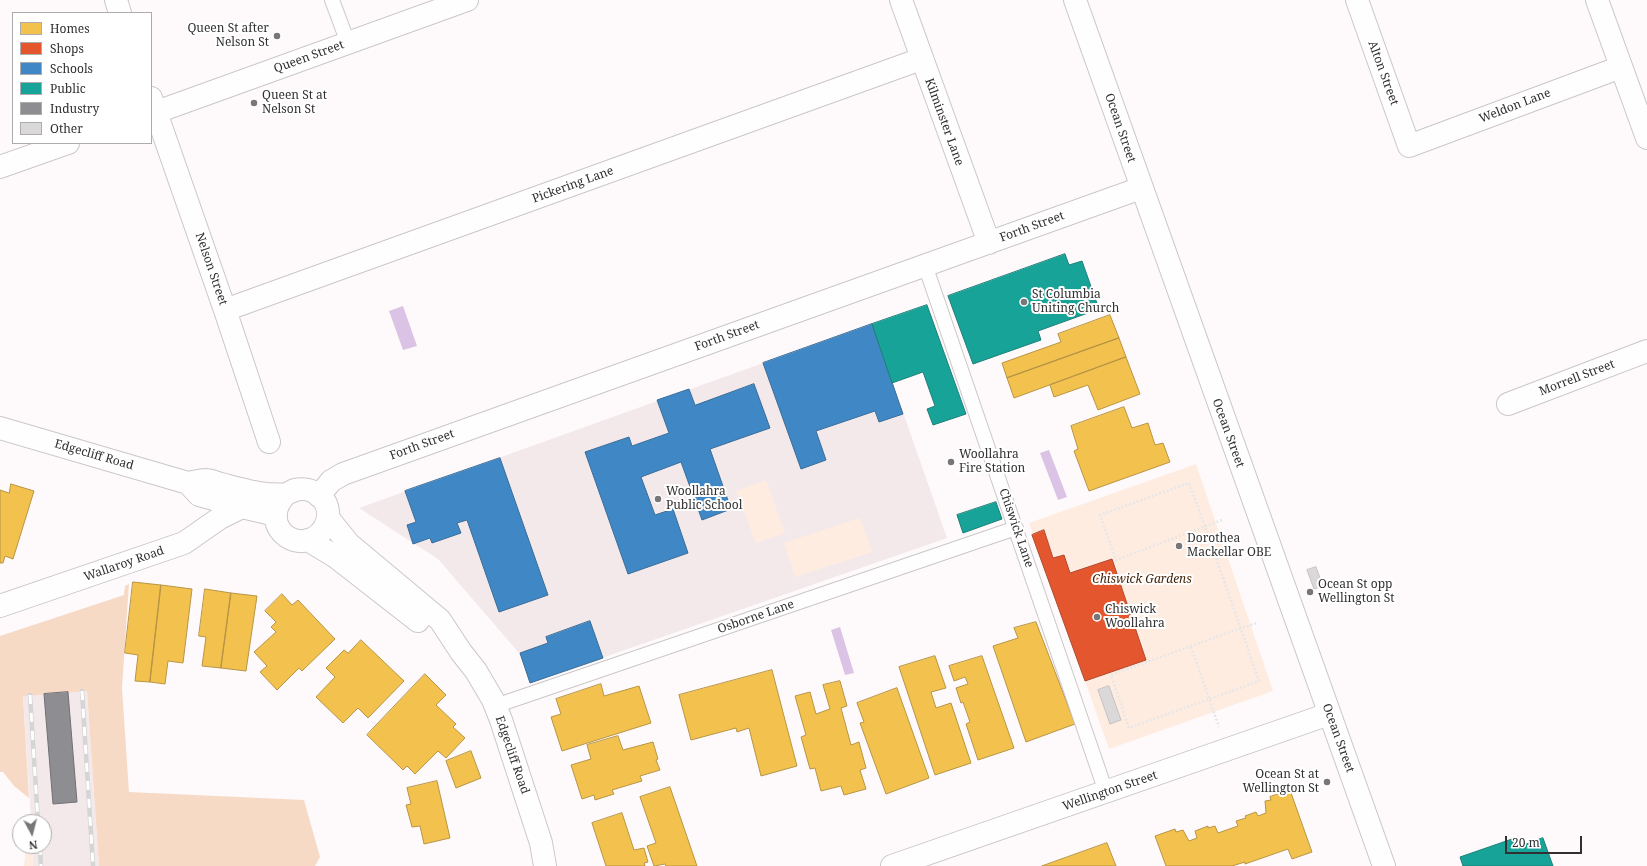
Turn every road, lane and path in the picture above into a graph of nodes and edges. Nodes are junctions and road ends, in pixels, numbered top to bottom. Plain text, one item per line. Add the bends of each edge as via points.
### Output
1 (116, 0) edge
2 (332, 0) edge
3 (467, 0) edge
4 (901, 0) edge
5 (1075, 0) edge
6 (1357, 0) edge
7 (1597, 0) edge
8 (120, 12) edge
9 (348, 43) junction
10 (922, 59) junction
11 (1621, 67) junction
12 (153, 108) edge
13 (1647, 138) edge
14 (65, 144) edge
15 (1409, 146) joint
16 (0, 166) edge
17 (1141, 188) junction
18 (988, 243) junction
19 (925, 265) junction
20 (225, 310) junction
21 (1647, 351) edge
22 (1508, 404) dead end
23 (0, 428) edge
24 (269, 442) dead end
25 (188, 483) junction
26 (286, 494) junction
27 (320, 496) junction
28 (242, 507) junction
29 (276, 515) junction
30 (328, 518) junction
31 (1222, 520) dead end
32 (1205, 526) junction
33 (1016, 528) junction
34 (308, 540) junction
35 (0, 606) edge
36 (1257, 623) dead end
37 (1241, 628) junction
38 (1190, 647) junction
39 (461, 652) junction
40 (1209, 699) junction
41 (495, 706) junction
42 (1214, 712) dead end
43 (1329, 714) junction
44 (1106, 792) junction
45 (545, 866) edge
46 (892, 866) edge
47 (1384, 866) edge

1 - 8 street
2 - 9 lane
3 - 9 street, Queen Street
4 - 10 street, Kilminster Lane
5 - 17 street, Ocean Street
6 - 15 street, Alton Street
7 - 11 street
9 - 12 street, Queen Street
10 - 18 street, Kilminster Lane
10 - 20 street, Pickering Lane
11 - 13 street
11 - 15 street, Weldon Lane
12 - 20 street, Nelson Street
14 - 16 street
17 - 18 street, Forth Street
17 - 43 street, Ocean Street
18 - 19 street, Forth Street
19 - 27 street, Forth Street via 343,474 331,481
19 - 33 lane, Chiswick Lane
20 - 24 street, Nelson Street
21 - 22 street, Morrell Street
23 - 25 street, Edgecliff Road
25 - 26 street, Edgecliff Road via 206,480 260,494
25 - 28 street, Edgecliff Road via 199,494
26 - 27 street via 303,489
26 - 29 street
27 - 30 street via 325,502
28 - 29 street, Edgecliff Road
28 - 35 street, Wallaroy Road via 220,518 184,543
29 - 34 street via 282,532 298,541
30 - 34 street via 322,532
30 - 39 street, Edgecliff Road via 349,544 440,620
31 - 32 path
32 - 32 path via 1189,483 1100,515 1116,560
32 - 37 path
33 - 41 lane, Osborne Lane
33 - 44 lane, Chiswick Lane
34 - 39 street, Edgecliff Road via 336,557
36 - 37 path
37 - 38 path
37 - 40 path via 1259,681
38 - 40 path
38 - 40 path via 1111,675 1129,728
39 - 41 street, Edgecliff Road via 476,671
40 - 42 path
41 - 45 street, Edgecliff Road via 541,843
43 - 44 street, Wellington Street
43 - 47 street, Ocean Street
44 - 46 street, Wellington Street

